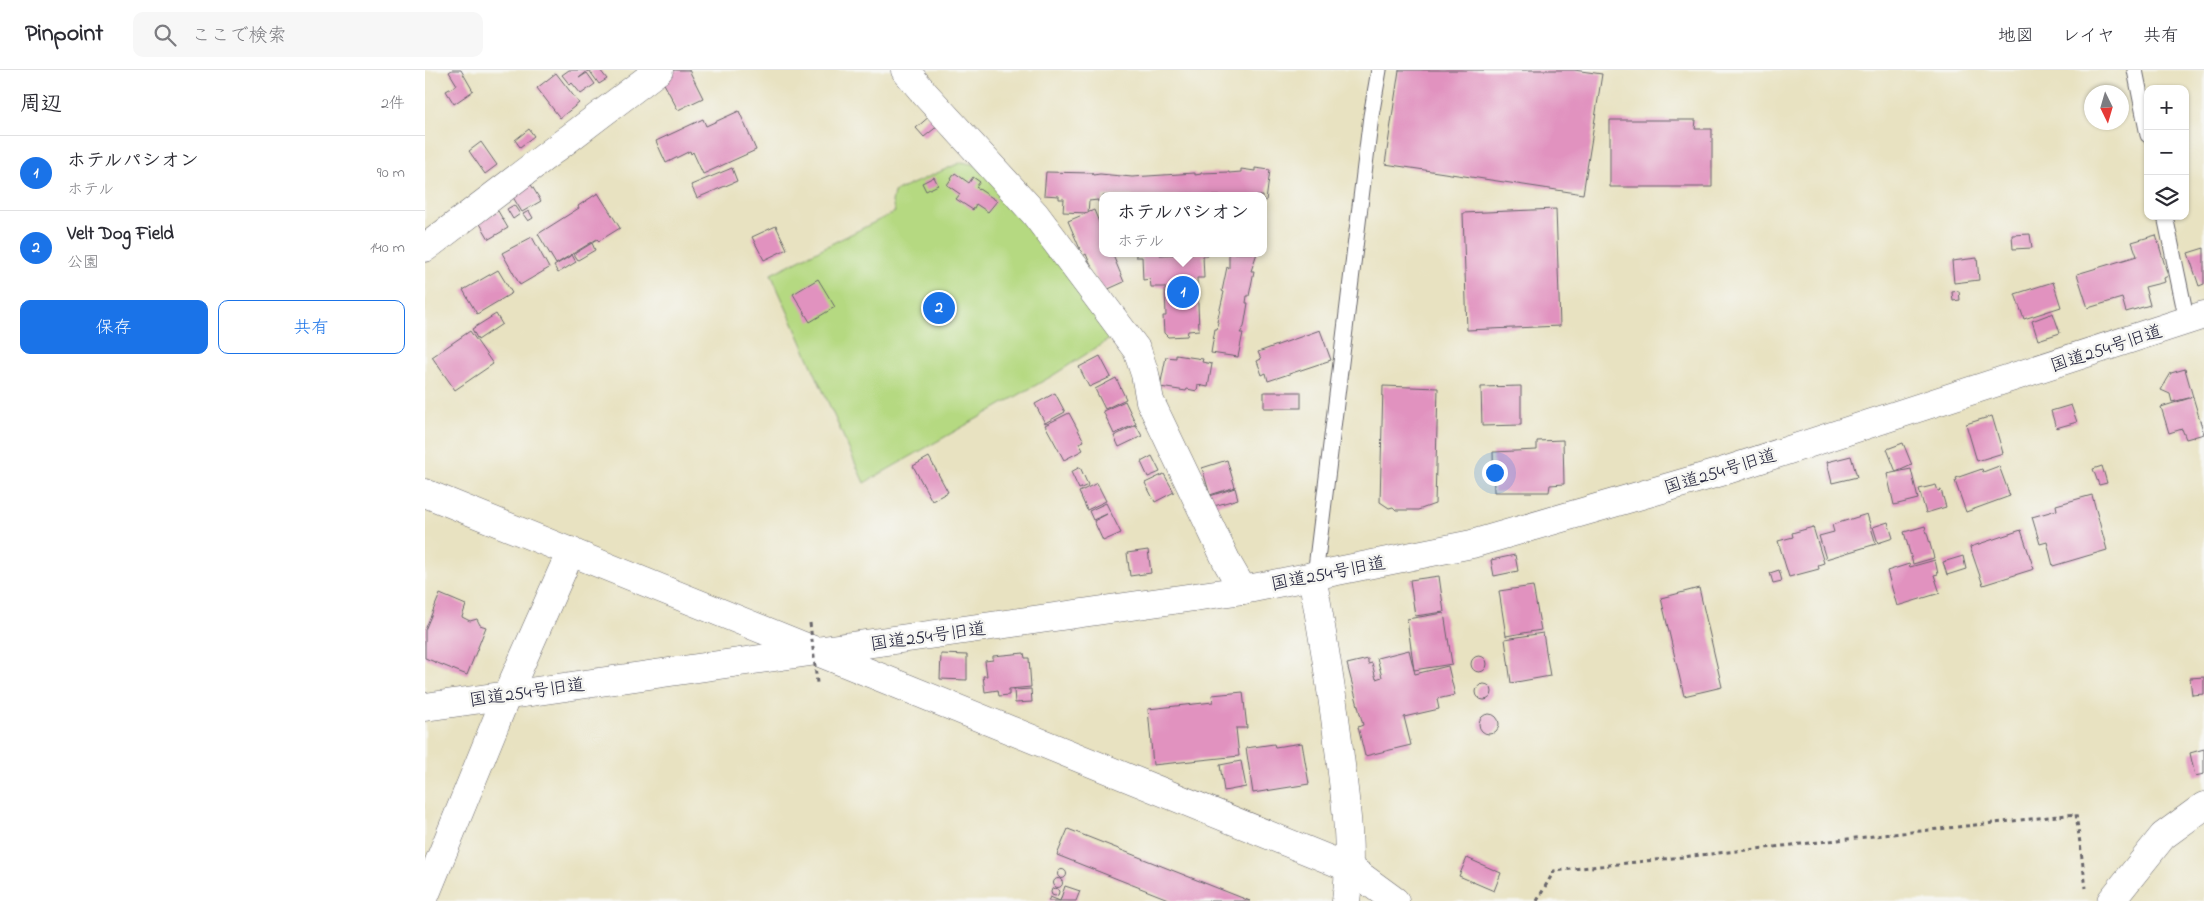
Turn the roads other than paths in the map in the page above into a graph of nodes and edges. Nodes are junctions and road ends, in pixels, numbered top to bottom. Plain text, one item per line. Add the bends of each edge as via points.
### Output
1 (659, 70) edge
2 (905, 70) edge
3 (1379, 70) edge
4 (2135, 70) edge
5 (2147, 130) edge
6 (2166, 220) edge
7 (425, 248) edge
8 (2196, 318) edge
9 (425, 493) edge
10 (571, 551) junction
11 (1314, 576) junction
12 (1243, 590) junction
13 (819, 652) junction
14 (507, 695) junction
15 (425, 708) edge
16 (2204, 806) edge
17 (1350, 868) junction
18 (425, 896) edge
19 (1346, 901) edge
20 (1395, 901) edge
21 (2111, 901) edge

1 - 7 street
2 - 12 street via 1035,214 1137,350 1150,401
3 - 11 lane
4 - 5 lane
6 - 8 lane
8 - 11 street, 国道254号旧道 via 1712,474 1472,544
9 - 10 street
10 - 13 street
10 - 14 street
11 - 12 street, 国道254号旧道
11 - 17 street via 1349,822
12 - 13 street, 国道254号旧道
13 - 14 street, 国道254号旧道
13 - 17 street
14 - 15 street, 国道254号旧道
14 - 18 street
16 - 21 street via 2163,836
17 - 19 street
17 - 20 street

